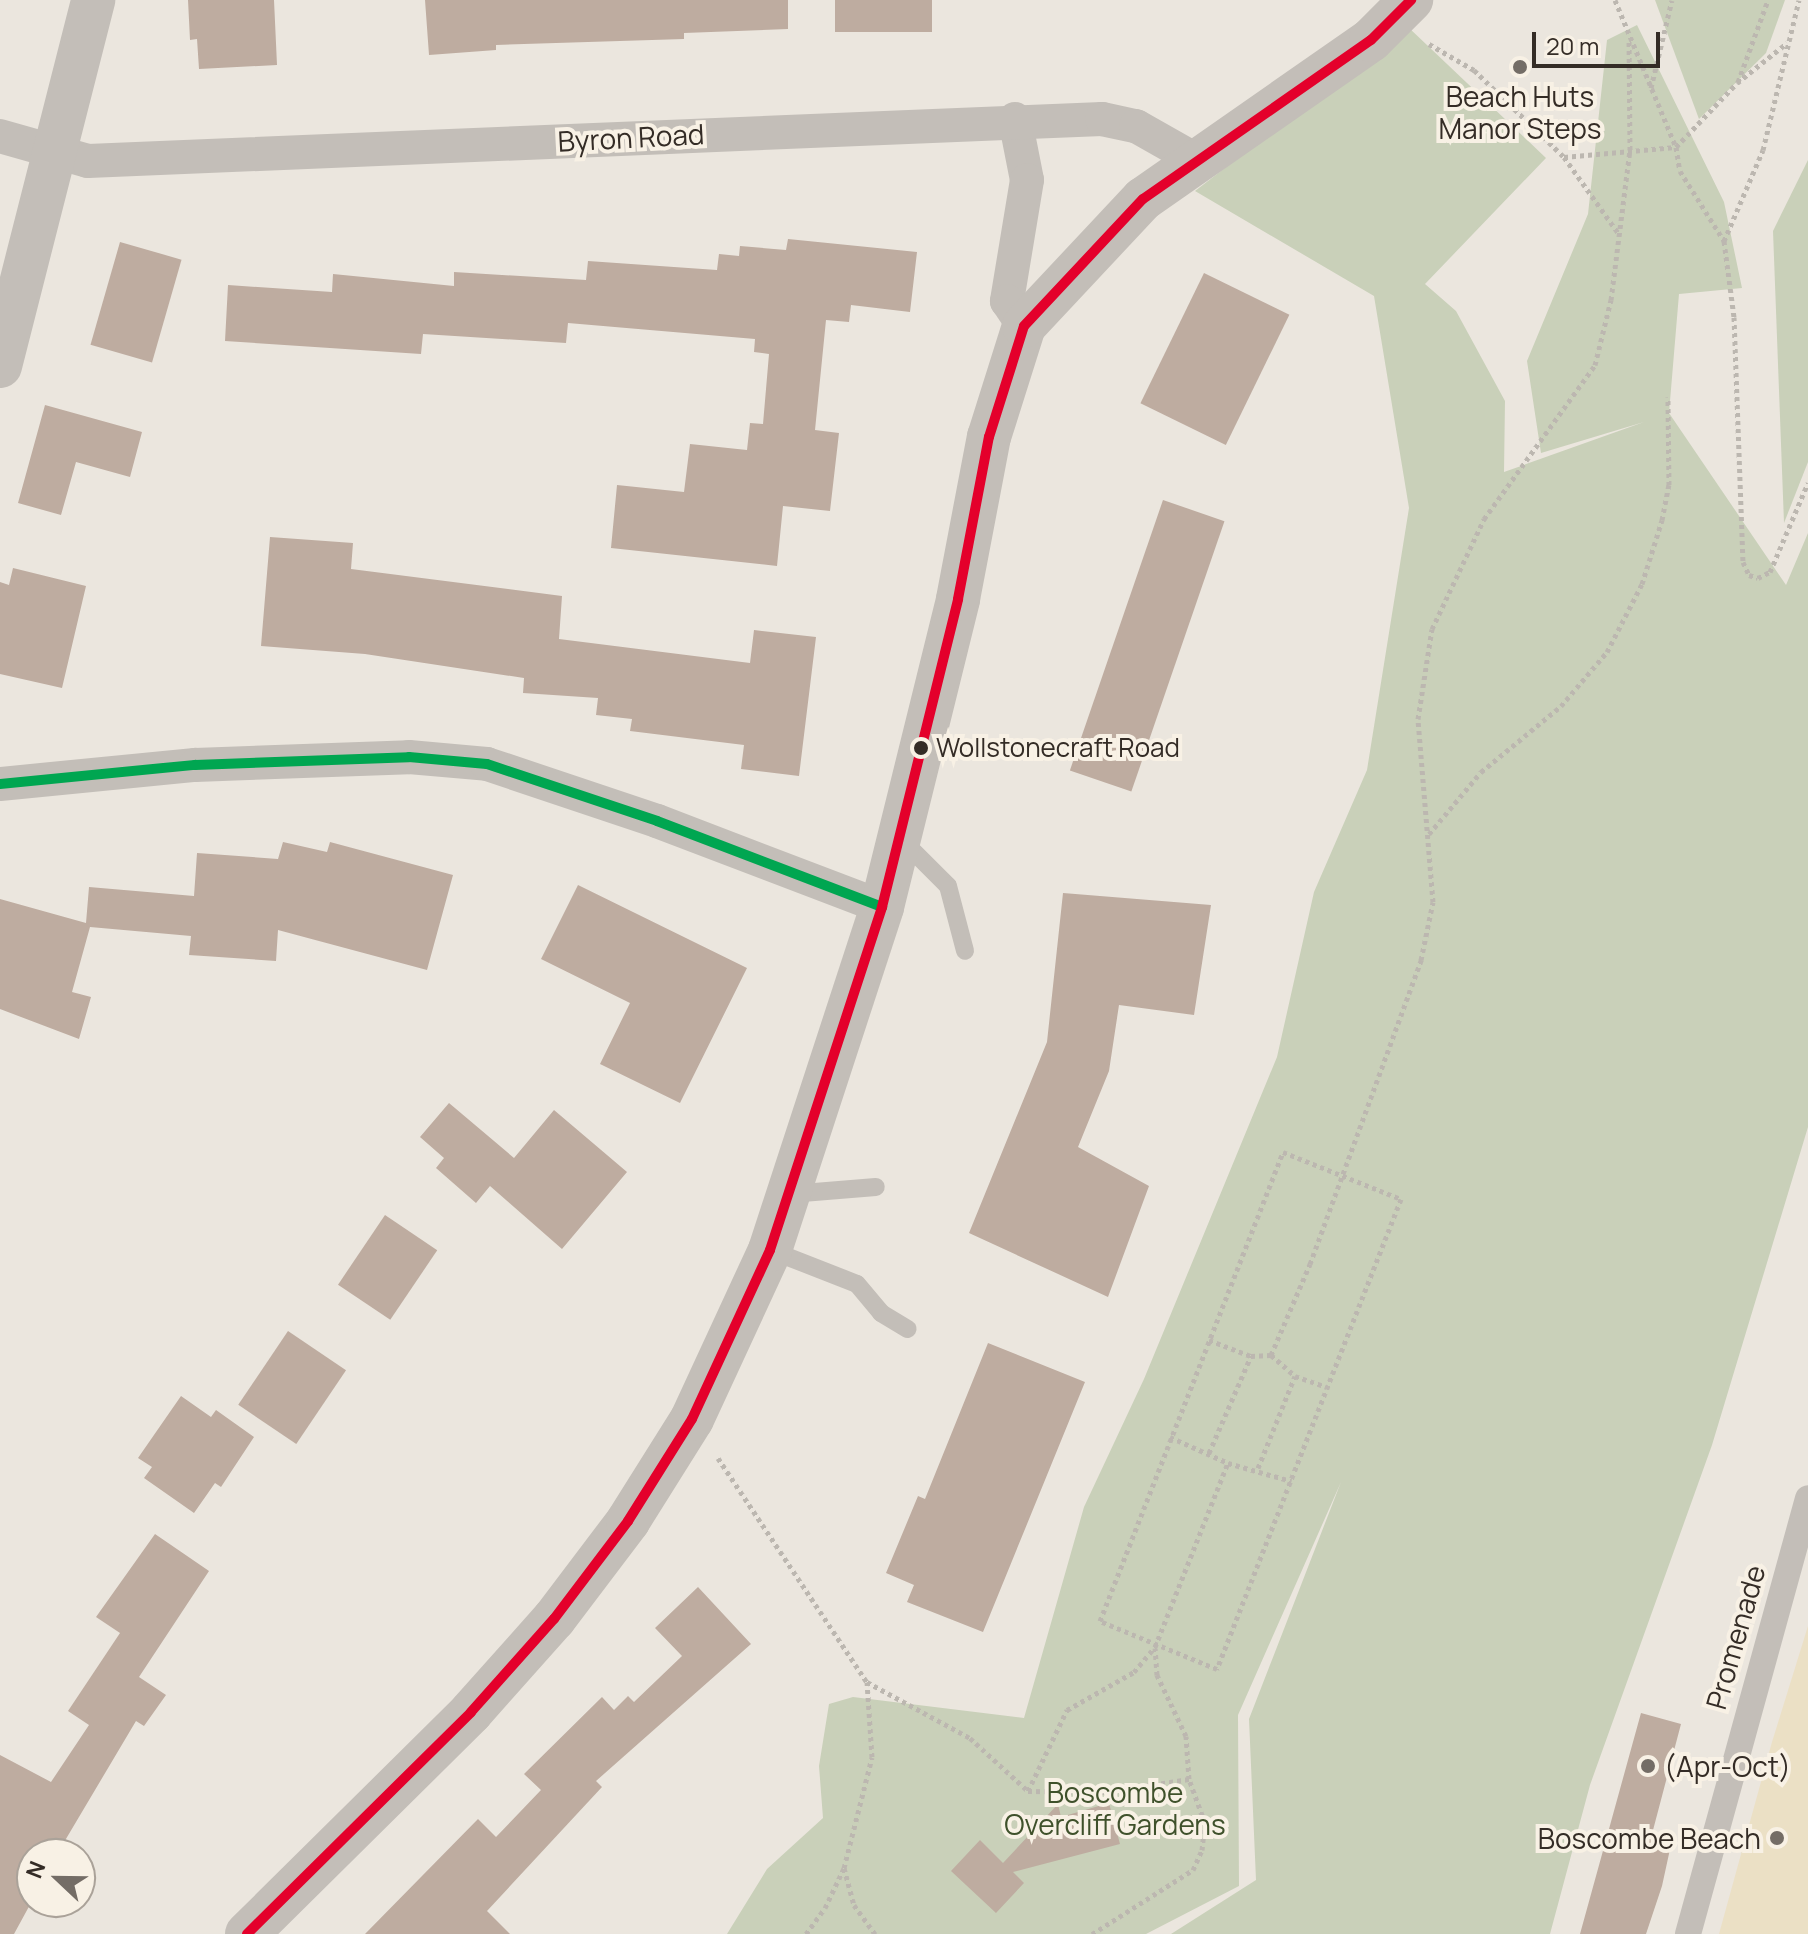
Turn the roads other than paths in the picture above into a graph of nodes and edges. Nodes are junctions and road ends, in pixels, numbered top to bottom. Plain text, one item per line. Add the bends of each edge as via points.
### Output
1 (93, 0) edge
2 (1411, 0) edge
3 (1015, 119) junction
4 (0, 136) edge
5 (57, 152) junction
6 (1196, 160) junction
7 (1024, 326) junction
8 (0, 366) edge
9 (0, 784) edge
10 (900, 839) junction
11 (882, 907) junction
12 (965, 951) dead end
13 (876, 1187) dead end
14 (788, 1195) junction
15 (770, 1250) junction
16 (908, 1329) dead end
17 (1808, 1498) edge
18 (247, 1934) edge
19 (1688, 1934) edge

1 - 5 street
2 - 6 street via 1371,40
3 - 5 street, Byron Road via 88,161
3 - 6 street, Byron Road via 1102,119 1136,126
3 - 7 street via 1027,180 1007,301
4 - 5 street, Byron Road
5 - 8 street
6 - 7 street via 1143,199
7 - 10 street via 989,437 958,599
9 - 11 street via 38,776 195,765 409,757 487,764 657,821
10 - 11 street
10 - 12 lane via 948,886
11 - 14 street
13 - 14 lane
14 - 15 street
15 - 16 lane via 857,1284 881,1313
15 - 18 street via 692,1419 628,1521 554,1619 471,1712
17 - 19 street, Promenade

